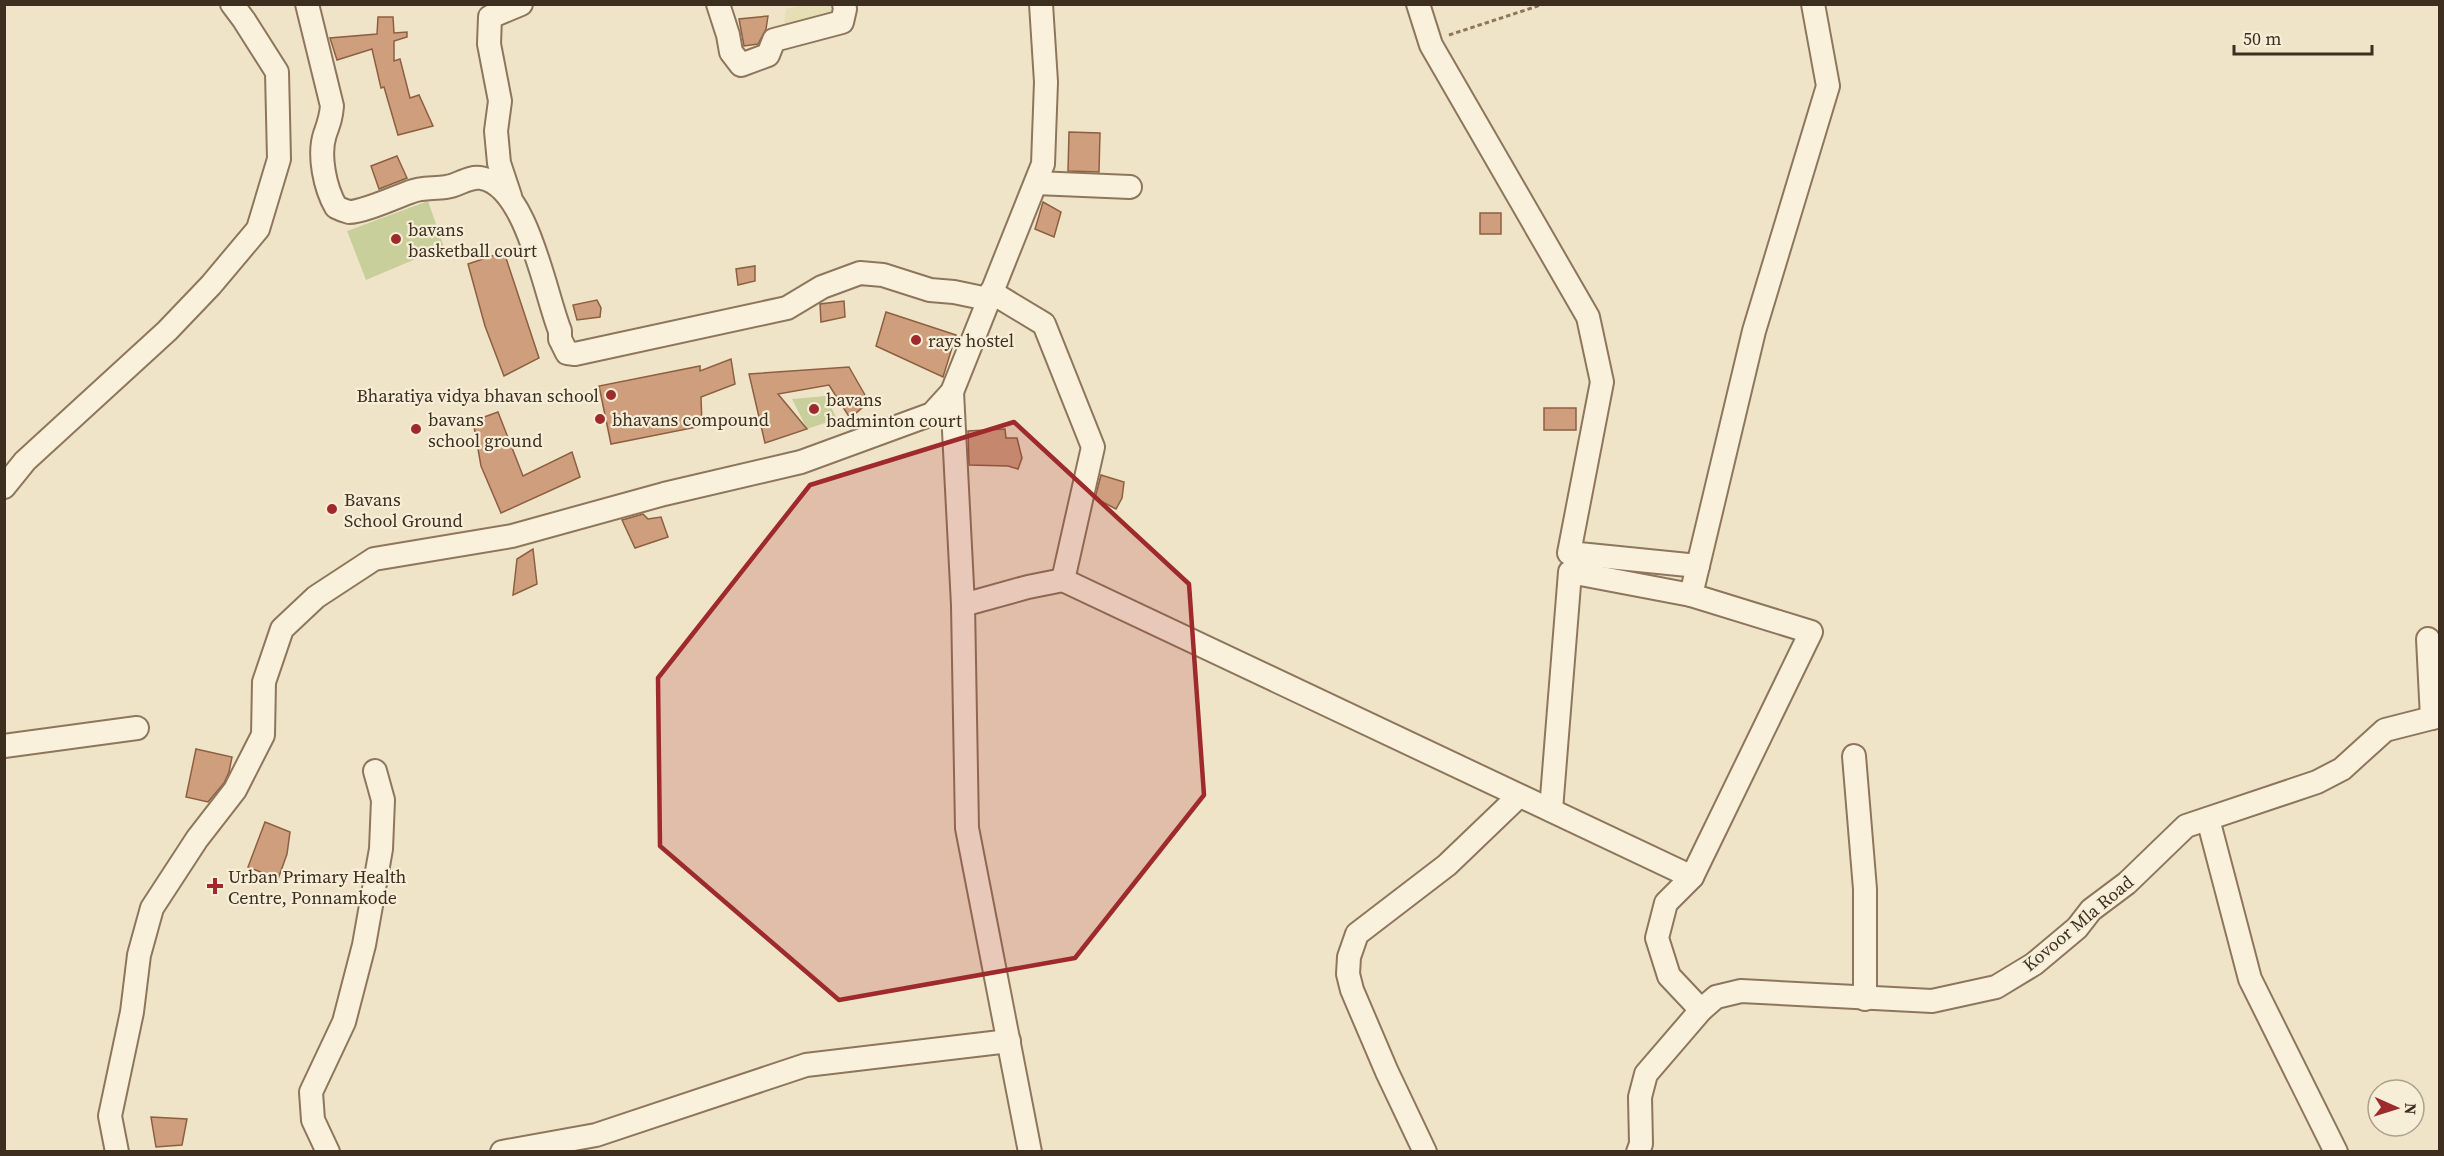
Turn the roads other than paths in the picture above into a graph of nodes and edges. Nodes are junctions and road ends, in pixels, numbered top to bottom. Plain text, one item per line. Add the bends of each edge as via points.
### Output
1 (232, 4) edge
2 (307, 4) edge
3 (521, 4) edge
4 (717, 4) edge
5 (844, 4) edge
6 (1041, 4) edge
7 (1418, 4) edge
8 (1813, 4) edge
9 (1036, 183) junction
10 (1130, 188) dead end
11 (510, 196) junction
12 (988, 297) junction
13 (952, 392) junction
14 (4, 487) edge
15 (1698, 566) junction
16 (1063, 580) junction
17 (1691, 595) junction
18 (963, 605) junction
19 (2428, 639) dead end
20 (2436, 717) edge
21 (137, 728) dead end
22 (4, 746) edge
23 (1854, 756) dead end
24 (375, 771) dead end
25 (1519, 796) junction
26 (1551, 810) junction
27 (2208, 819) junction
28 (1692, 877) junction
29 (1865, 999) junction
30 (1701, 1010) junction
31 (1009, 1041) junction
32 (1641, 1149) edge
33 (117, 1152) edge
34 (328, 1152) edge
35 (502, 1152) edge
36 (1030, 1152) edge
37 (1425, 1152) edge
38 (2336, 1152) edge

1 - 14 street via 277,72 279,159 258,229 167,331 25,461
2 - 11 street via 332,106 323,154 328,194 336,207 348,212 364,209 411,191 446,188 479,178
3 - 11 street via 490,17 489,44 500,101 496,131
4 - 5 street via 731,52 741,65 768,55 774,40 842,22
6 - 9 street via 1046,82 1043,164
7 - 15 street via 1430,42 1588,317 1602,382 1569,553
8 - 15 street via 1828,86 1754,331
9 - 10 street
9 - 12 street
11 - 12 street via 535,253 567,353 787,308 822,287 860,273 883,275 930,290
12 - 13 street
12 - 16 street via 1044,324 1093,447
13 - 18 street
13 - 33 street via 932,414 801,462 512,536 374,559 316,597 282,629 264,682 263,735 235,790 152,908 139,955 132,1012 110,1116
15 - 17 street
16 - 18 street
16 - 25 street
17 - 26 street via 1570,572
17 - 28 street via 1811,632
18 - 31 street via 967,828
19 - 20 street
20 - 27 street, Kovoor Mla Road via 2385,730 2342,769 2317,782
21 - 22 street
23 - 29 street via 1865,889
24 - 34 street via 383,800 381,849 364,945 344,1022 310,1092 313,1120
25 - 26 street
25 - 37 street via 1447,865 1357,934 1351,946 1348,974 1352,990
26 - 28 street
27 - 29 street, Kovoor Mla Road via 2186,826 2127,884 2091,910 2078,928 2034,964 1996,987 1932,1001
27 - 38 street via 2250,979
28 - 30 street via 1666,903 1657,938 1669,976
29 - 30 street, Kovoor Mla Road via 1741,991 1716,997
30 - 32 street, Kovoor Mla Road via 1646,1074 1640,1097
31 - 35 street via 806,1065 596,1135
31 - 36 street

